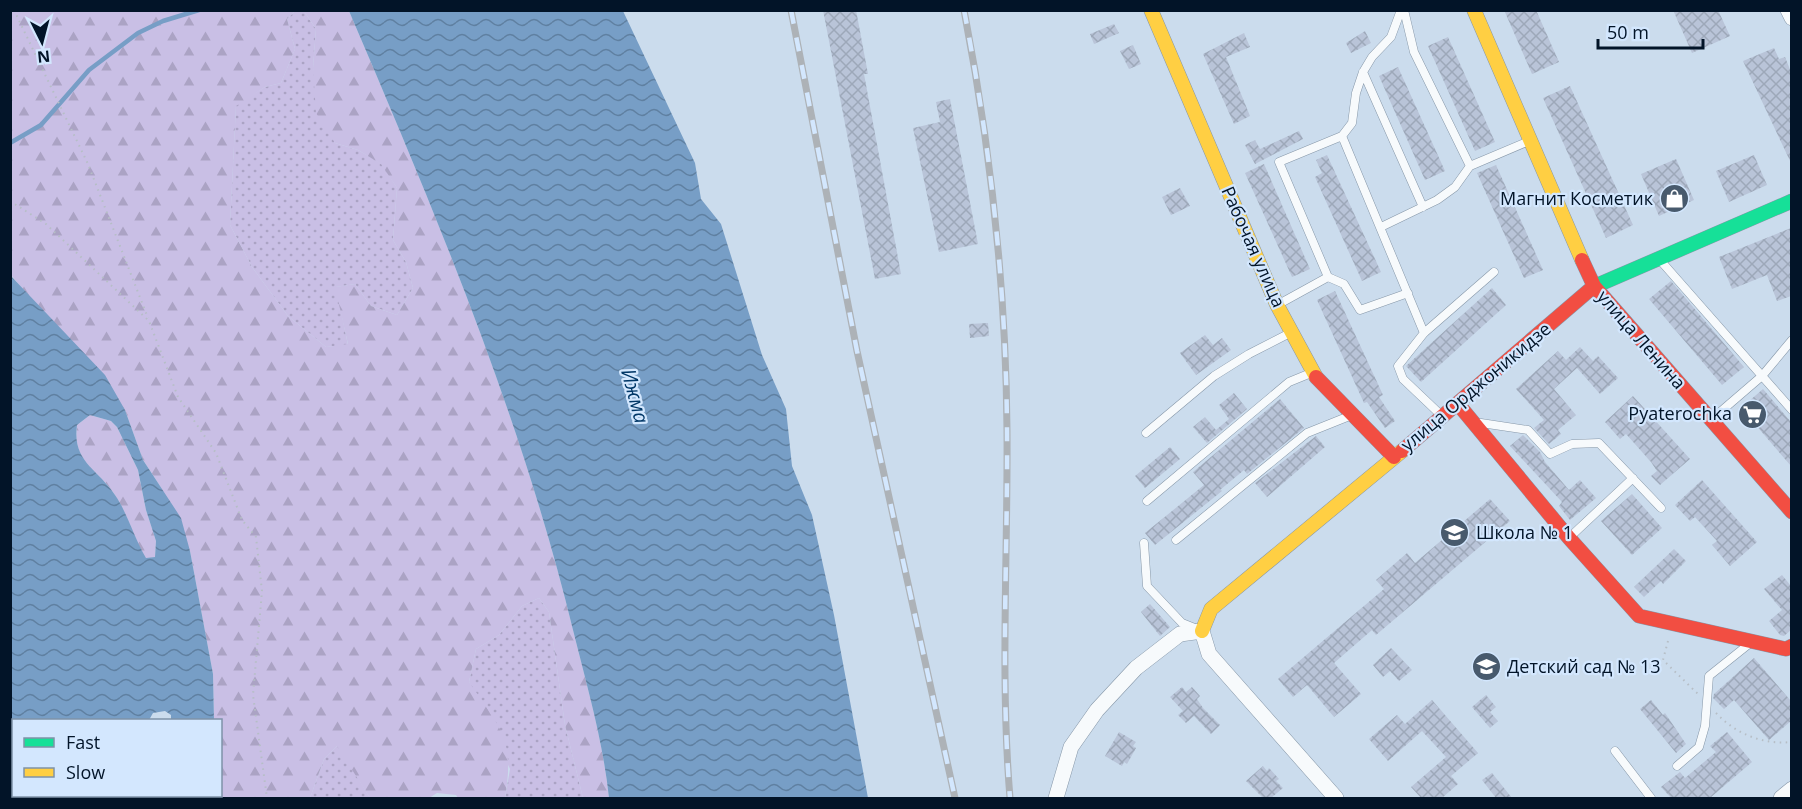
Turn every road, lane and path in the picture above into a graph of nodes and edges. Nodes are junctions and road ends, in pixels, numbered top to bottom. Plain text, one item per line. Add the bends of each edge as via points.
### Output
1 (14, 10) edge
2 (1151, 10) edge
3 (1403, 10) edge
4 (1474, 10) edge
5 (1788, 10) edge
6 (1791, 18) edge
7 (1363, 72) junction
8 (1342, 136) junction
9 (1531, 140) junction
10 (1470, 166) junction
11 (10, 201) edge
12 (1791, 203) edge
13 (1423, 207) junction
14 (1382, 227) junction
15 (1659, 259) junction
16 (1494, 272) dead end
17 (1328, 277) junction
18 (1594, 286) junction
19 (1408, 293) junction
20 (1278, 305) junction
21 (149, 321) junction
22 (1292, 333) junction
23 (1424, 333) junction
24 (1791, 340) edge
25 (1313, 373) junction
26 (1762, 376) junction
27 (1458, 404) junction
28 (1791, 410) edge
29 (1353, 415) junction
30 (1443, 417) junction
31 (1711, 420) junction
32 (1474, 422) junction
33 (1146, 433) dead end
34 (1394, 457) junction
35 (1633, 478) junction
36 (1147, 501) dead end
37 (1661, 508) dead end
38 (1791, 512) edge
39 (1569, 538) junction
40 (1176, 540) dead end
41 (1144, 543) dead end
42 (1202, 631) junction
43 (1753, 641) junction
44 (1791, 646) edge
45 (1615, 751) dead end
46 (1677, 766) dead end
47 (1791, 789) edge
48 (267, 798) edge
49 (1056, 798) edge
50 (1336, 798) edge
51 (1651, 798) edge
52 (1781, 798) edge

1 - 21 path via 88,164
2 - 20 street, Рабочая улица
3 - 7 lane via 1391,37
3 - 10 lane via 1414,52
4 - 9 street, улица Ленина
5 - 6 street
7 - 8 lane via 1352,123
7 - 13 lane
8 - 14 lane
8 - 17 lane via 1279,162
9 - 10 lane
9 - 18 street, улица Ленина
10 - 13 lane via 1455,186
11 - 21 path via 46,224
12 - 15 street, улица Орджоникидзе
13 - 14 lane
14 - 19 lane
15 - 18 street, улица Орджоникидзе
15 - 26 lane
16 - 23 lane
17 - 19 lane via 1344,284 1360,310
17 - 20 lane
18 - 27 street, улица Орджоникидзе
18 - 31 street, улица Ленина
19 - 23 lane
20 - 22 street, Рабочая улица
21 - 48 path via 178,397 216,453 242,520 255,537 262,591 253,695
22 - 25 street, Рабочая улица
22 - 33 lane via 1214,376
23 - 30 lane via 1398,366 1402,379
24 - 26 lane
25 - 29 street, Рабочая улица
25 - 36 lane via 1288,382
26 - 28 lane
26 - 31 lane
27 - 30 street, улица Орджоникидзе
27 - 32 street
29 - 34 street, Рабочая улица
29 - 40 lane via 1307,433
30 - 34 street, улица Орджоникидзе
31 - 38 street, улица Ленина
32 - 35 lane via 1528,430 1550,454 1572,444 1599,443
32 - 39 street
34 - 42 street, улица Орджоникидзе via 1211,609
35 - 37 lane
35 - 39 lane
39 - 43 street via 1639,616
41 - 42 lane via 1147,586 1182,623
42 - 49 street via 1180,634 1136,668 1097,710 1071,747
42 - 50 street via 1209,654
43 - 44 street via 1786,649
43 - 46 lane via 1709,676 1705,726 1699,747
45 - 51 lane
47 - 52 street

